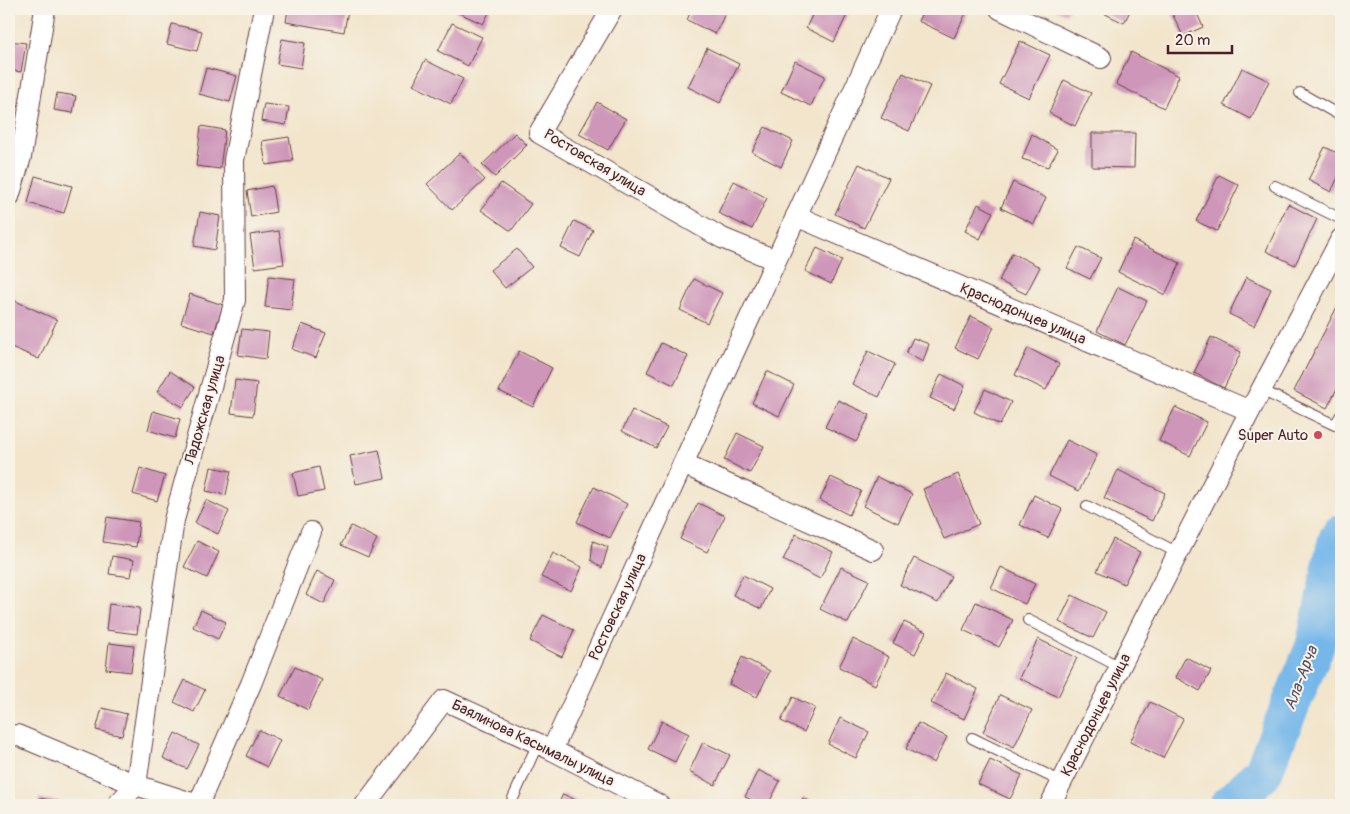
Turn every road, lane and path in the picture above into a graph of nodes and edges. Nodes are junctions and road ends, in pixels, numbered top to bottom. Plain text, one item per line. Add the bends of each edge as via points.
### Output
1 (44, 9) edge
2 (264, 9) edge
3 (612, 9) edge
4 (891, 9) edge
5 (1000, 9) edge
6 (1101, 58) dead end
7 (1300, 93) dead end
8 (1341, 116) edge
9 (1275, 186) dead end
10 (9, 197) edge
11 (796, 216) junction
12 (1341, 219) edge
13 (1341, 239) edge
14 (775, 260) junction
15 (1261, 390) junction
16 (1250, 411) junction
17 (1341, 414) edge
18 (683, 464) junction
19 (1087, 506) dead end
20 (311, 532) dead end
21 (874, 550) dead end
22 (1178, 553) junction
23 (1028, 620) dead end
24 (1120, 668) junction
25 (17, 735) dead end
26 (972, 738) dead end
27 (545, 746) junction
28 (1062, 782) junction
29 (136, 785) junction
30 (117, 805) edge
31 (198, 805) edge
32 (365, 805) edge
33 (510, 805) edge
34 (659, 805) edge
35 (1050, 805) edge

1 - 10 street via 21,157
2 - 29 street, Ладожская улица via 234,160 236,300 174,520
3 - 14 street, Ростовская улица via 539,132 722,238
4 - 11 street, Ростовская улица
5 - 6 street
7 - 8 lane
9 - 12 lane
11 - 14 street, Ростовская улица
11 - 16 street, Краснодонцев улица
13 - 15 street, Краснодонцев улица
14 - 18 street, Ростовская улица
15 - 16 street, Краснодонцев улица
15 - 17 lane via 1336,425
16 - 22 street, Краснодонцев улица
18 - 21 street
18 - 27 street, Ростовская улица
19 - 22 lane
20 - 31 street via 251,684
22 - 24 street, Краснодонцев улица
23 - 24 lane
24 - 28 street, Краснодонцев улица
25 - 29 street
26 - 28 lane
27 - 32 street, Баялинова Касымалы улица via 444,700
27 - 33 lane
27 - 34 street, Баялинова Касымалы улица
28 - 35 street, Краснодонцев улица
29 - 30 street
29 - 31 street

